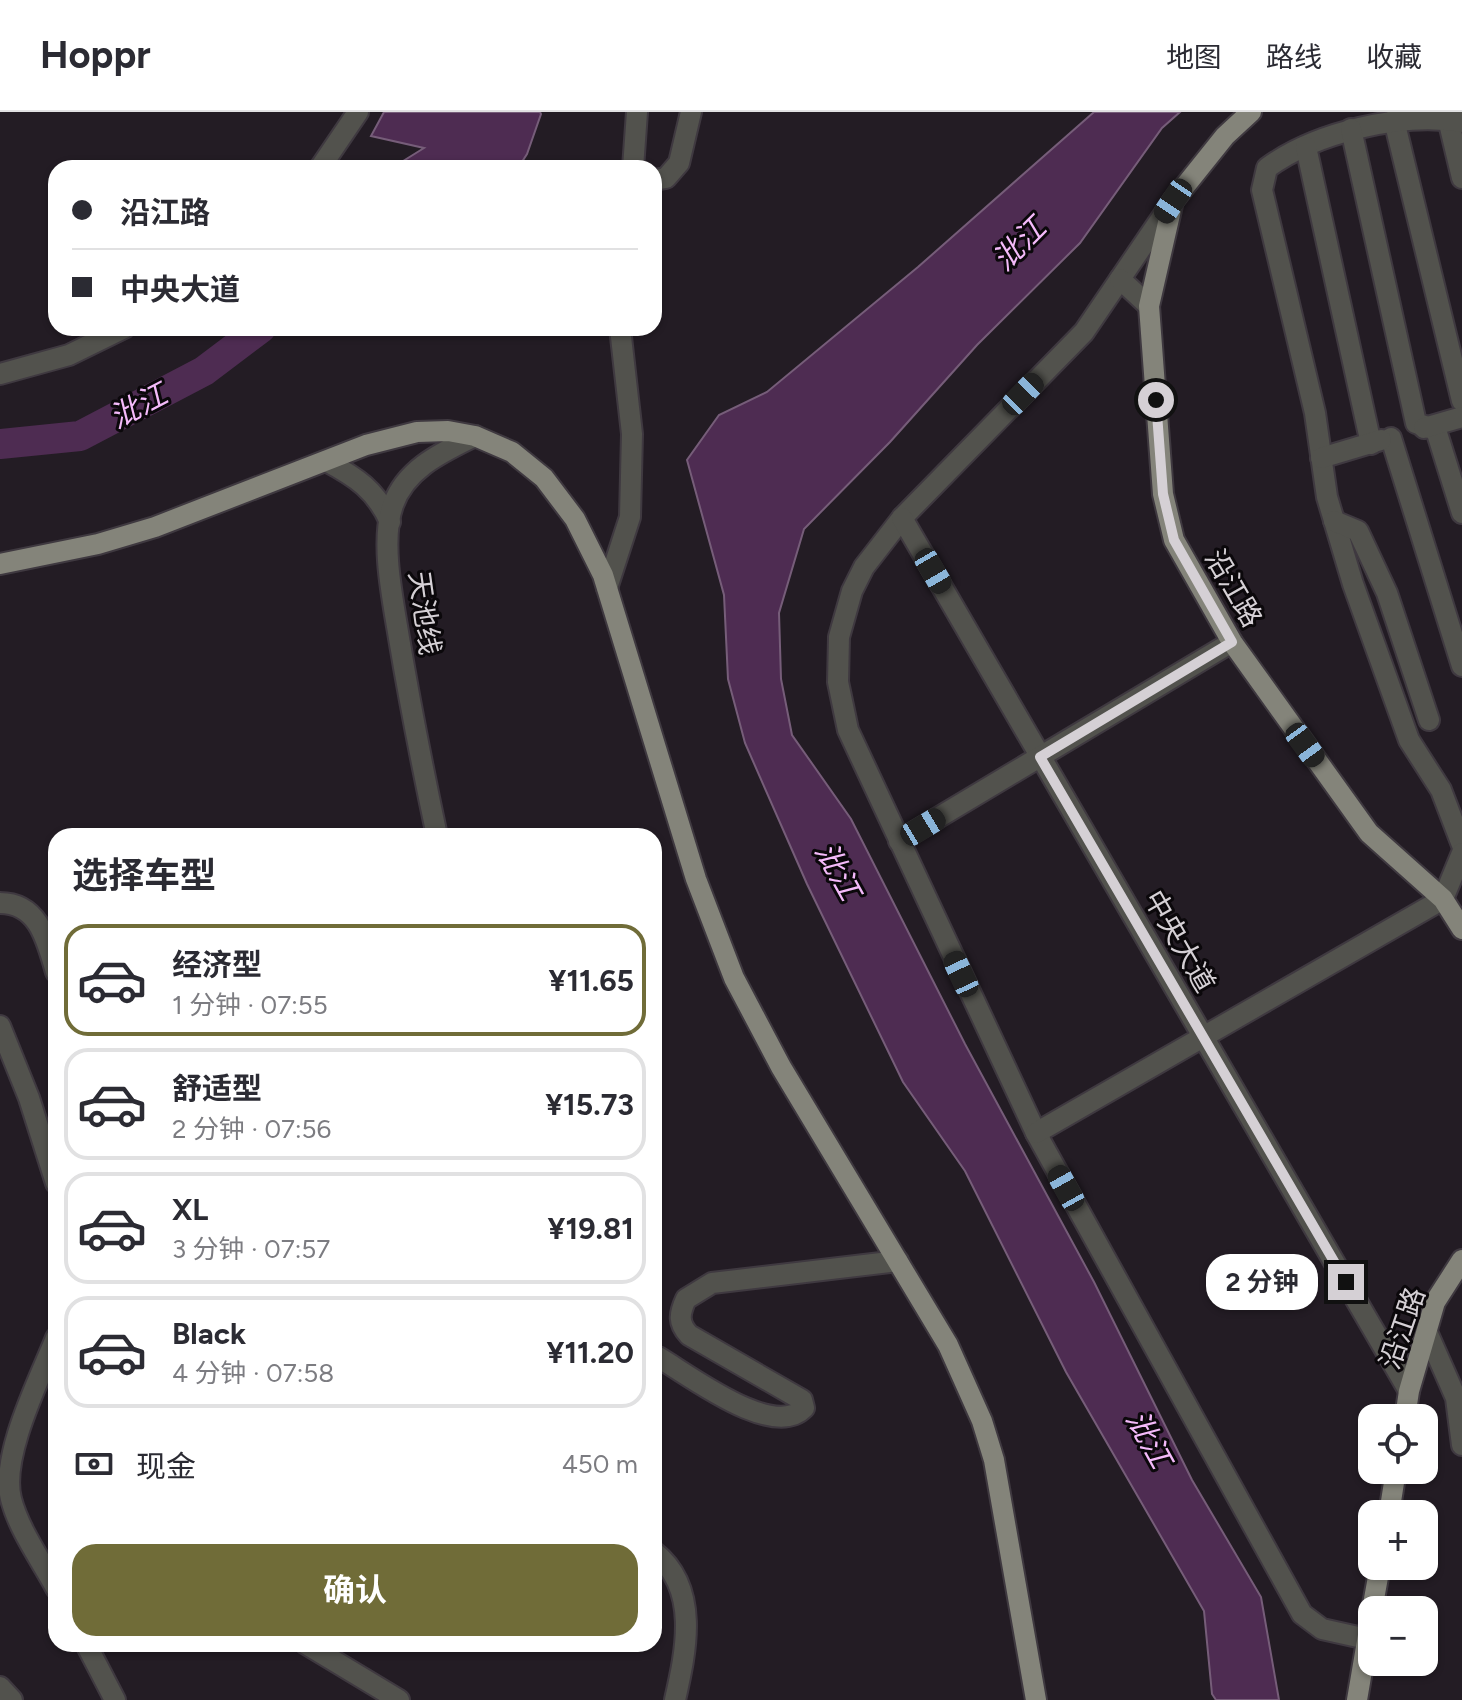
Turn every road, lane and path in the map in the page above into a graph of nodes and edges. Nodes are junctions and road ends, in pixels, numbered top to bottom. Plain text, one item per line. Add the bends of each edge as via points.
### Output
1 (358, 112) edge
2 (637, 112) edge
3 (691, 112) edge
4 (1251, 112) edge
5 (1394, 120) junction
6 (1455, 120) edge
7 (1351, 129) junction
8 (1306, 147) junction
9 (325, 160) edge
10 (634, 160) edge
11 (1462, 178) edge
12 (662, 179) edge
13 (1173, 201) junction
14 (1120, 279) junction
15 (1149, 306) junction
16 (108, 336) edge
17 (621, 336) edge
18 (0, 374) edge
19 (1462, 401) edge
20 (1462, 417) edge
21 (1426, 427) junction
22 (475, 436) junction
23 (1391, 438) junction
24 (1371, 444) junction
25 (1321, 458) junction
26 (326, 461) junction
27 (1462, 513) edge
28 (902, 518) junction
29 (1334, 521) junction
30 (390, 522) junction
31 (0, 564) edge
32 (607, 588) junction
33 (1232, 642) junction
34 (1462, 666) edge
35 (1429, 720) dead end
36 (1040, 757) junction
37 (435, 828) edge
38 (899, 841) junction
39 (1462, 845) edge
40 (1462, 853) edge
41 (1443, 899) junction
42 (0, 903) edge
43 (1462, 929) edge
44 (48, 950) edge
45 (0, 1026) edge
46 (1203, 1037) junction
47 (1036, 1133) junction
48 (48, 1158) edge
49 (1462, 1260) edge
50 (898, 1261) junction
51 (1427, 1332) junction
52 (48, 1359) edge
53 (662, 1359) edge
54 (1409, 1391) junction
55 (1407, 1404) edge
56 (1462, 1445) edge
57 (662, 1560) edge
58 (48, 1573) edge
59 (1358, 1637) edge
60 (90, 1652) edge
61 (319, 1652) edge
62 (1361, 1676) edge
63 (0, 1687) edge
64 (12, 1700) edge
65 (115, 1700) edge
66 (399, 1700) edge
67 (675, 1700) edge
68 (1036, 1700) edge
69 (1357, 1700) edge

1 - 9 street
2 - 10 street
3 - 12 street via 679,163
4 - 13 main road
5 - 6 street via 1423,115
5 - 7 street
5 - 19 street
6 - 11 street
7 - 8 street
7 - 21 street via 1416,423
8 - 24 street
8 - 25 street via 1267,168 1262,190
13 - 14 street
13 - 15 main road, 沿江路
14 - 15 street
14 - 28 street via 1084,332
15 - 33 main road, 沿江路 via 1163,494 1174,540
16 - 18 street via 69,355
17 - 32 street via 632,434 630,517
20 - 21 street
21 - 23 street
21 - 27 street via 1436,430
22 - 26 main road via 417,432
22 - 30 street, 天池线 via 408,478 393,504
22 - 32 main road via 512,452 544,478 575,519
23 - 24 street
23 - 34 street
24 - 25 street
25 - 29 street
26 - 30 street via 364,482
26 - 31 main road via 155,527
28 - 36 street, 中央大道
28 - 38 street via 852,591 838,656 840,703 848,730
29 - 35 street via 1358,531 1387,593
29 - 39 street via 1409,740 1441,790
30 - 37 street, 天池线 via 392,595
32 - 50 main road via 696,879 734,978
33 - 36 street
33 - 41 main road, 沿江路 via 1369,833
36 - 38 street
36 - 46 street, 中央大道
38 - 47 street
40 - 41 street
41 - 43 main road, 沿江路
41 - 46 street
42 - 44 street via 21,906 38,922
45 - 48 street
46 - 47 street
46 - 54 street, 中央大道
47 - 59 street via 1302,1614 1322,1629
49 - 51 main road, 沿江路 via 1435,1302
50 - 53 street via 712,1283 686,1299 682,1327 689,1335 802,1400 804,1408 792,1417 765,1417
50 - 68 main road via 948,1345 982,1421 994,1460
51 - 54 main road, 沿江路
51 - 56 street via 1456,1398
52 - 58 street via 21,1430 9,1481 16,1514
54 - 55 main road, 沿江路
57 - 67 street via 672,1571 686,1617 686,1652
60 - 65 street
61 - 66 street
62 - 69 main road
63 - 64 street

